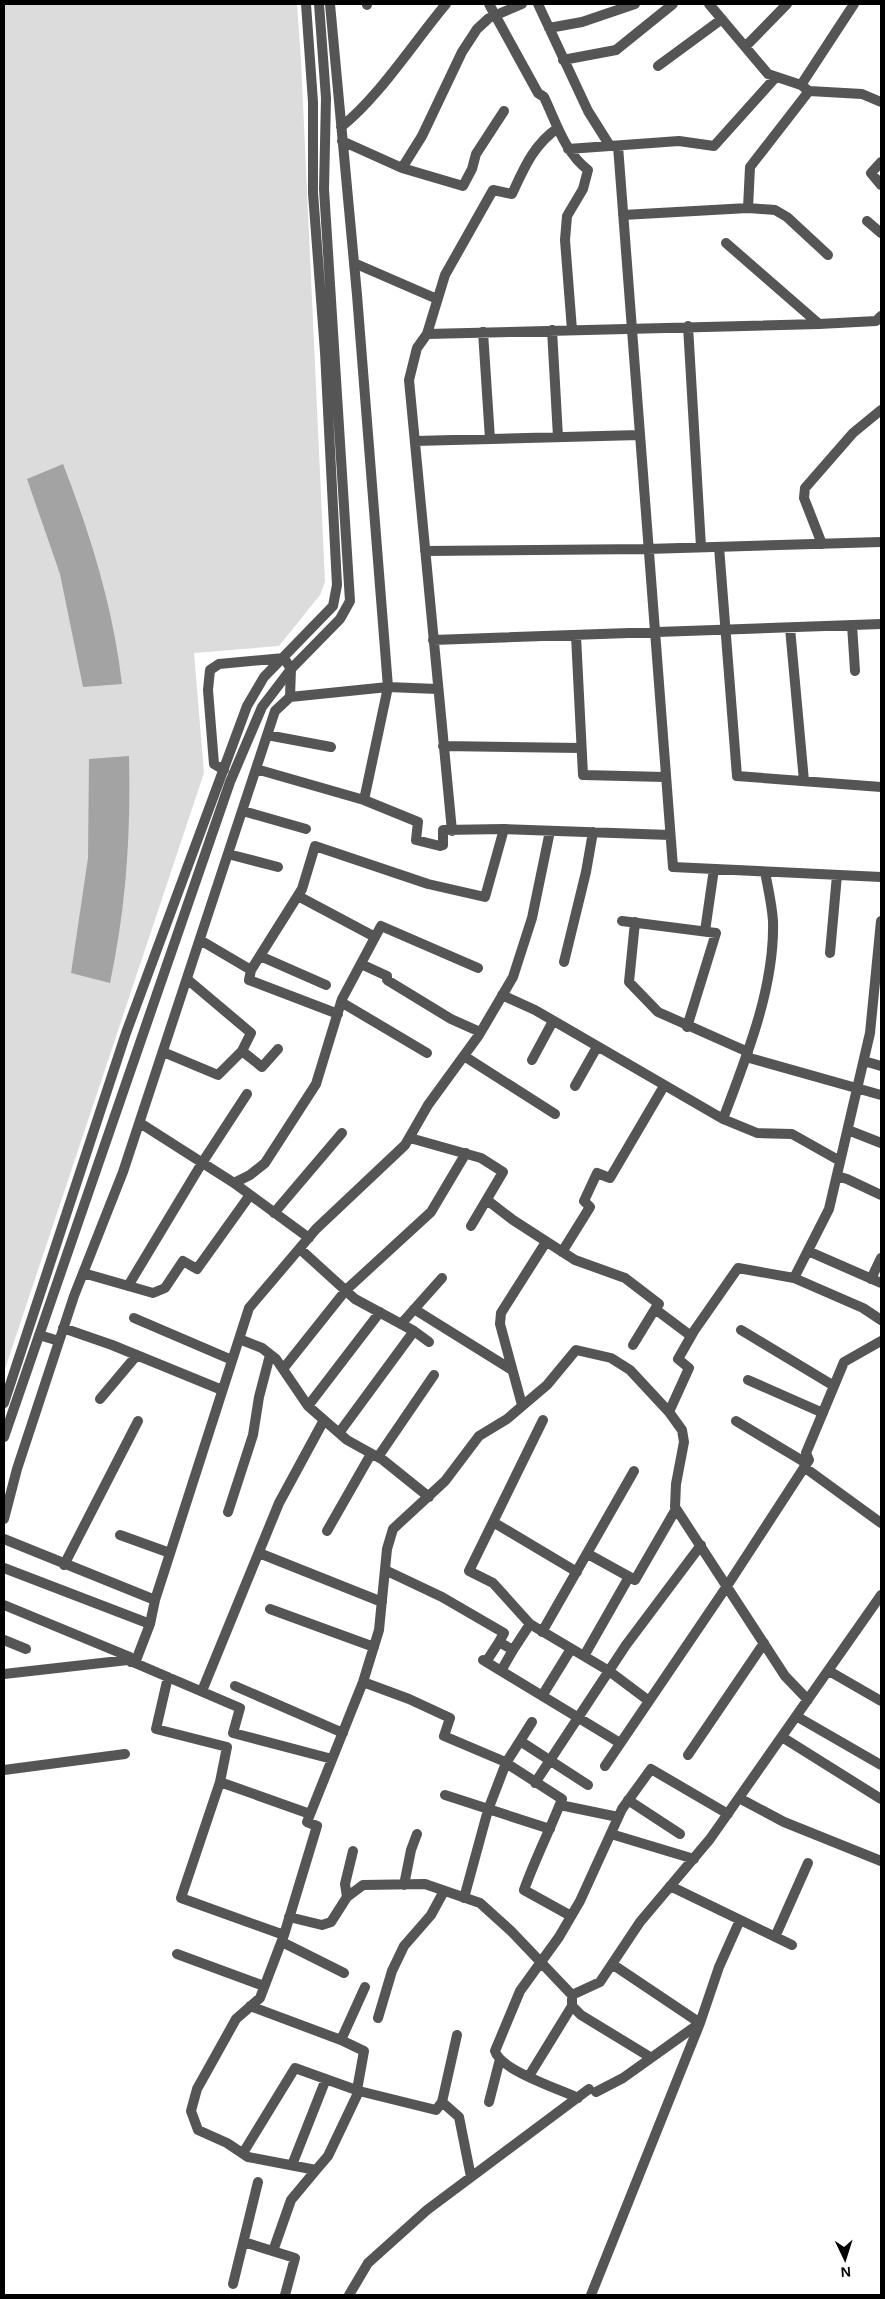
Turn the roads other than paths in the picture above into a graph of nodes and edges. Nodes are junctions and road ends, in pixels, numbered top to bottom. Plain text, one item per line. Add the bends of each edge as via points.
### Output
1 (306, 4) edge
2 (319, 4) edge
3 (330, 4) edge
4 (446, 4) edge
5 (489, 4) edge
6 (522, 4) edge
7 (538, 4) edge
8 (635, 4) edge
9 (673, 4) edge
10 (709, 4) edge
11 (788, 4) edge
12 (854, 4) edge
13 (495, 15) junction
14 (722, 19) junction
15 (549, 28) junction
16 (746, 46) junction
17 (563, 60) junction
18 (658, 66) dead end
19 (776, 77) junction
20 (805, 88) junction
21 (881, 101) edge
22 (504, 111) dead end
23 (341, 127) junction
24 (558, 128) junction
25 (342, 141) junction
26 (614, 146) junction
27 (568, 149) junction
28 (881, 162) edge
29 (402, 168) junction
30 (881, 185) edge
31 (748, 208) junction
32 (623, 215) junction
33 (867, 221) dead end
34 (881, 234) edge
35 (726, 243) dead end
36 (828, 255) dead end
37 (354, 263) junction
38 (437, 299) junction
39 (879, 321) edge
40 (819, 324) junction
41 (688, 326) junction
42 (630, 328) junction
43 (552, 330) junction
44 (572, 330) junction
45 (483, 332) junction
46 (427, 334) junction
47 (881, 410) edge
48 (638, 435) junction
49 (558, 437) junction
50 (490, 439) junction
51 (415, 441) junction
52 (881, 542) edge
53 (822, 544) junction
54 (701, 547) junction
55 (719, 547) junction
56 (647, 549) junction
57 (425, 551) junction
58 (881, 624) edge
59 (852, 625) junction
60 (790, 628) junction
61 (726, 630) junction
62 (654, 633) junction
63 (576, 636) junction
64 (433, 640) junction
65 (284, 658) junction
66 (291, 669) junction
67 (855, 671) dead end
68 (388, 687) junction
69 (437, 689) junction
70 (290, 697) junction
71 (267, 735) junction
72 (443, 746) junction
73 (331, 748) dead end
74 (582, 748) junction
75 (256, 769) junction
76 (224, 770) junction
77 (665, 777) junction
78 (804, 781) junction
79 (881, 787) edge
80 (364, 800) junction
81 (243, 810) junction
82 (306, 829) dead end
83 (504, 829) junction
84 (452, 831) junction
85 (550, 831) junction
86 (593, 832) junction
87 (670, 835) junction
88 (228, 854) junction
89 (278, 867) dead end
90 (714, 869) junction
91 (765, 872) junction
92 (837, 875) junction
93 (881, 877) edge
94 (298, 896) junction
95 (622, 921) dead end
96 (881, 921) edge
97 (636, 922) junction
98 (705, 931) junction
99 (375, 937) junction
100 (200, 940) junction
101 (830, 953) dead end
102 (260, 956) junction
103 (564, 962) dead end
104 (879, 963) edge
105 (361, 964) junction
106 (478, 968) dead end
107 (251, 970) junction
108 (187, 979) junction
109 (326, 985) dead end
110 (502, 995) junction
111 (341, 1002) junction
112 (338, 1014) junction
113 (877, 1014) edge
114 (553, 1021) junction
115 (687, 1027) junction
116 (480, 1032) junction
117 (597, 1047) junction
118 (278, 1049) dead end
119 (242, 1051) junction
120 (163, 1052) junction
121 (427, 1053) dead end
122 (747, 1055) junction
123 (464, 1056) junction
124 (532, 1060) dead end
125 (864, 1061) junction
126 (881, 1066) edge
127 (575, 1086) dead end
128 (664, 1086) junction
129 (857, 1088) junction
130 (247, 1094) dead end
131 (881, 1095) edge
132 (555, 1114) dead end
133 (723, 1119) junction
134 (140, 1123) junction
135 (848, 1130) junction
136 (342, 1133) dead end
137 (410, 1138) junction
138 (881, 1143) edge
139 (466, 1153) junction
140 (840, 1161) junction
141 (202, 1163) junction
142 (837, 1176) junction
143 (234, 1184) junction
144 (250, 1195) junction
145 (881, 1195) edge
146 (486, 1200) junction
147 (274, 1213) junction
148 (472, 1226) dead end
149 (309, 1238) junction
150 (546, 1242) junction
151 (300, 1249) junction
152 (808, 1251) junction
153 (562, 1252) junction
154 (881, 1258) edge
155 (83, 1274) junction
156 (442, 1278) dead end
157 (794, 1278) junction
158 (871, 1279) junction
159 (881, 1284) edge
160 (128, 1286) junction
161 (346, 1290) junction
162 (655, 1309) junction
163 (414, 1310) junction
164 (380, 1312) junction
165 (134, 1318) dead end
166 (881, 1320) edge
167 (401, 1324) junction
168 (63, 1328) junction
169 (741, 1330) dead end
170 (414, 1331) junction
171 (39, 1335) junction
172 (691, 1336) junction
173 (239, 1339) junction
174 (59, 1341) junction
175 (881, 1341) edge
176 (429, 1342) dead end
177 (633, 1344) dead end
178 (136, 1355) junction
179 (270, 1355) junction
180 (232, 1360) junction
181 (283, 1369) junction
182 (512, 1370) junction
183 (434, 1375) dead end
184 (748, 1380) dead end
185 (834, 1386) junction
186 (222, 1390) junction
187 (100, 1398) dead end
188 (4, 1403) edge
189 (522, 1405) junction
190 (308, 1406) junction
191 (670, 1412) junction
192 (823, 1413) junction
193 (324, 1420) junction
194 (543, 1420) dead end
195 (138, 1421) dead end
196 (736, 1421) dead end
197 (339, 1432) junction
198 (4, 1437) edge
199 (375, 1456) junction
200 (805, 1465) junction
201 (634, 1471) dead end
202 (429, 1497) junction
203 (676, 1509) junction
204 (228, 1512) dead end
205 (4, 1519) edge
206 (493, 1522) junction
207 (881, 1523) edge
208 (327, 1531) dead end
209 (120, 1535) dead end
210 (4, 1539) edge
211 (701, 1545) junction
212 (259, 1553) junction
213 (170, 1554) junction
214 (588, 1554) junction
215 (64, 1565) junction
216 (4, 1568) edge
217 (385, 1570) junction
218 (578, 1572) junction
219 (629, 1577) junction
220 (727, 1586) junction
221 (881, 1595) edge
222 (155, 1600) junction
223 (382, 1602) junction
224 (4, 1605) edge
225 (270, 1609) dead end
226 (150, 1624) junction
227 (530, 1624) junction
228 (542, 1632) junction
229 (4, 1640) edge
230 (499, 1642) junction
231 (764, 1643) junction
232 (374, 1648) junction
233 (571, 1648) junction
234 (26, 1649) dead end
235 (513, 1650) junction
236 (584, 1656) junction
237 (133, 1663) junction
238 (829, 1670) junction
239 (501, 1671) junction
240 (609, 1671) junction
241 (4, 1674) edge
242 (168, 1677) junction
243 (363, 1682) junction
244 (235, 1686) dead end
245 (202, 1691) junction
246 (542, 1696) junction
247 (808, 1700) junction
248 (649, 1702) junction
249 (881, 1702) edge
250 (796, 1716) junction
251 (578, 1718) junction
252 (532, 1722) dead end
253 (343, 1733) junction
254 (782, 1737) junction
255 (520, 1741) junction
256 (620, 1743) junction
257 (125, 1754) dead end
258 (688, 1755) dead end
259 (332, 1759) junction
260 (550, 1760) junction
261 (506, 1763) junction
262 (881, 1765) edge
263 (605, 1766) dead end
264 (4, 1770) edge
265 (220, 1782) junction
266 (535, 1783) junction
267 (588, 1785) dead end
268 (445, 1795) dead end
269 (739, 1798) junction
270 (881, 1799) edge
271 (628, 1800) junction
272 (560, 1805) junction
273 (488, 1810) junction
274 (310, 1814) junction
275 (728, 1814) junction
276 (618, 1817) junction
277 (550, 1829) junction
278 (417, 1834) dead end
279 (611, 1834) junction
280 (680, 1834) dead end
281 (353, 1851) dead end
282 (694, 1859) junction
283 (881, 1861) edge
284 (808, 1863) dead end
285 (404, 1885) junction
286 (670, 1886) junction
287 (444, 1891) junction
288 (347, 1896) junction
289 (464, 1898) junction
290 (571, 1916) junction
291 (289, 1917) junction
292 (740, 1920) junction
293 (775, 1937) junction
294 (283, 1938) junction
295 (792, 1945) dead end
296 (177, 1954) dead end
297 (541, 1963) junction
298 (612, 1964) junction
299 (344, 1973) dead end
300 (264, 1986) junction
301 (365, 1987) dead end
302 (572, 2000) junction
303 (250, 2006) junction
304 (378, 2018) dead end
305 (700, 2023) junction
306 (457, 2035) dead end
307 (342, 2040) junction
308 (650, 2057) junction
309 (500, 2059) junction
310 (529, 2076) junction
311 (326, 2079) junction
312 (358, 2090) junction
313 (578, 2098) junction
314 (442, 2102) junction
315 (489, 2102) dead end
316 (243, 2153) junction
317 (292, 2165) junction
318 (316, 2170) junction
319 (471, 2177) junction
320 (258, 2182) dead end
321 (244, 2242) junction
322 (273, 2252) junction
323 (233, 2284) dead end
324 (285, 2295) edge
325 (349, 2295) edge
326 (591, 2295) edge

1 - 65 street via 313,102 313,193 337,585 333,606
2 - 66 street via 326,98 324,189 350,601 340,619
3 - 23 street
4 - 23 street via 376,91
5 - 13 street
6 - 13 street
7 - 15 street
8 - 15 street via 582,22
9 - 17 street via 616,50
10 - 14 street
11 - 16 street
12 - 20 street
13 - 24 street via 538,93 544,97
13 - 29 street via 477,29 462,52 422,136
14 - 16 street
14 - 18 street
15 - 17 street
16 - 19 street via 768,74
17 - 26 street via 588,111
19 - 20 street
19 - 26 street via 714,146 679,141
20 - 21 street via 862,94
20 - 31 street via 750,167
22 - 29 street via 476,154 463,186
23 - 25 street
24 - 27 street
24 - 38 street via 539,143 512,194 493,190 445,275
25 - 29 street
25 - 37 street
26 - 27 street
26 - 32 street
27 - 44 street via 588,170 584,189 567,216 565,240
28 - 30 street via 870,173
31 - 32 street
31 - 36 street via 775,210
32 - 42 street
33 - 34 street
35 - 40 street
37 - 38 street
37 - 68 street
38 - 46 street
39 - 40 street
40 - 41 street
41 - 42 street
41 - 54 street
42 - 44 street
42 - 48 street
43 - 44 street
43 - 45 street
43 - 49 street
45 - 46 street
45 - 50 street
46 - 51 street via 417,348 409,380
47 - 53 street via 852,433 805,488 804,498
48 - 49 street
48 - 56 street
49 - 50 street
50 - 51 street
51 - 57 street
52 - 53 street
53 - 55 street
54 - 55 street
54 - 56 street
55 - 61 street
56 - 57 street
56 - 62 street
57 - 64 street
58 - 59 street
59 - 60 street
59 - 67 street
60 - 61 street
60 - 78 street
61 - 62 street
61 - 78 street via 737,776
62 - 63 street
62 - 77 street
63 - 64 street
63 - 74 street
64 - 69 street
65 - 66 street
65 - 76 street via 264,677 247,706
65 - 76 street via 219,664 210,670 208,690 214,764
66 - 70 street
66 - 171 street via 262,706 230,782
68 - 69 street
68 - 70 street
68 - 80 street
69 - 72 street
70 - 71 street via 275,712
71 - 73 street
71 - 75 street
72 - 74 street
72 - 84 street
74 - 77 street via 583,775
75 - 80 street
75 - 81 street
76 - 188 street via 126,1033
77 - 87 street
78 - 79 street
80 - 84 street via 418,822 416,840 440,846 443,830
81 - 82 street
81 - 88 street
83 - 84 street
83 - 85 street
83 - 94 street via 485,897 428,884 315,846
85 - 86 street
85 - 110 street via 532,918 512,977
86 - 87 street
86 - 103 street
87 - 90 street via 673,867
88 - 89 street
88 - 100 street
90 - 91 street
90 - 98 street
91 - 92 street
91 - 122 street via 772,921 770,969
92 - 93 street
92 - 101 street
94 - 99 street
94 - 102 street
95 - 97 street
96 - 104 street
97 - 98 street
97 - 115 street via 629,982 658,1012
98 - 115 street via 716,933
99 - 105 street
99 - 106 street via 381,926
100 - 107 street
100 - 108 street
102 - 107 street
102 - 109 street
104 - 113 street
105 - 111 street
105 - 116 street
107 - 112 street via 249,980
108 - 119 street via 251,1033
108 - 120 street
110 - 114 street
110 - 116 street
111 - 112 street
111 - 121 street
112 - 143 street via 316,1084 265,1163
113 - 125 street
114 - 117 street
114 - 124 street
115 - 122 street
116 - 123 street
117 - 127 street
117 - 128 street
118 - 119 street via 262,1068
119 - 120 street via 218,1075
120 - 134 street
122 - 129 street
122 - 133 street
123 - 132 street
123 - 137 street via 428,1105
125 - 126 street
125 - 129 street
128 - 133 street
128 - 153 street via 610,1178 598,1173 584,1201 590,1207
129 - 131 street
129 - 135 street
130 - 141 street
133 - 140 street via 756,1133 792,1134
134 - 141 street
134 - 155 street
135 - 138 street
135 - 140 street
136 - 147 street
137 - 139 street
137 - 149 street
139 - 146 street via 503,1172
139 - 161 street via 431,1212
140 - 142 street
141 - 143 street
141 - 160 street
142 - 145 street
142 - 152 street via 829,1209
143 - 144 street
144 - 147 street
144 - 160 street via 197,1269 183,1261 164,1288 153,1293
146 - 148 street
146 - 150 street
147 - 149 street
149 - 151 street
150 - 153 street
150 - 182 street via 501,1313 500,1324
151 - 161 street
151 - 173 street via 248,1308
152 - 157 street
152 - 158 street
153 - 162 street via 574,1260 625,1278 659,1304
154 - 158 street
155 - 160 street
155 - 168 street
156 - 163 street
157 - 166 street via 863,1308
157 - 172 street via 738,1268
158 - 159 street
161 - 164 street via 355,1299
161 - 181 street
162 - 172 street
162 - 177 street
163 - 167 street
163 - 182 street
164 - 167 street
164 - 190 street
165 - 180 street
167 - 170 street
168 - 174 street
168 - 178 street
169 - 185 street
170 - 176 street
170 - 197 street
171 - 174 street
171 - 198 street
172 - 191 street via 678,1359 689,1368
173 - 179 street
173 - 180 street
174 - 205 street
175 - 185 street via 844,1362
178 - 186 street
178 - 187 street
179 - 181 street
179 - 204 street via 253,1436
180 - 186 street
181 - 190 street
182 - 189 street
183 - 199 street
184 - 192 street
185 - 192 street
186 - 213 street
189 - 191 street via 547,1385 576,1350 611,1358 630,1370
189 - 202 street via 507,1419 479,1436
190 - 193 street
191 - 203 street via 682,1430 684,1442 676,1484
192 - 200 street via 806,1453 808,1460
193 - 197 street
193 - 212 street via 279,1503
194 - 206 street
195 - 215 street
196 - 200 street
197 - 199 street
199 - 202 street
199 - 208 street
200 - 207 street
200 - 220 street
201 - 214 street
202 - 217 street via 392,1529
203 - 211 street
203 - 219 street via 635,1580
206 - 218 street
206 - 227 street via 468,1571 493,1583
209 - 213 street
210 - 215 street
211 - 220 street
211 - 240 street
212 - 223 street
212 - 245 street
213 - 222 street
214 - 218 street
214 - 219 street
215 - 222 street
216 - 226 street
217 - 223 street
217 - 230 street via 442,1596 504,1633
218 - 228 street
219 - 236 street
220 - 231 street
220 - 248 street
221 - 238 street
222 - 226 street
223 - 232 street
224 - 237 street via 130,1657
225 - 232 street
226 - 237 street
227 - 228 street
227 - 235 street
228 - 233 street
229 - 234 street
230 - 235 street
230 - 239 street via 484,1661
231 - 247 street via 785,1676
231 - 258 street
232 - 243 street
233 - 236 street
233 - 246 street
235 - 239 street
236 - 240 street
237 - 241 street
237 - 242 street
238 - 247 street
238 - 249 street
239 - 246 street
240 - 248 street
240 - 251 street
242 - 245 street
242 - 265 street via 156,1729 227,1747
243 - 253 street
243 - 261 street via 450,1718 444,1736
244 - 253 street
245 - 259 street via 240,1708 233,1733
246 - 251 street
247 - 250 street
248 - 256 street
250 - 254 street
250 - 262 street
251 - 256 street
251 - 260 street
252 - 255 street
253 - 259 street
254 - 269 street
254 - 270 street
255 - 260 street
255 - 261 street
256 - 263 street
257 - 264 street
259 - 274 street
260 - 266 street
260 - 267 street
261 - 266 street
261 - 273 street
265 - 274 street
265 - 294 street via 181,1898
266 - 272 street via 562,1799
268 - 273 street
269 - 275 street
269 - 283 street via 784,1822
271 - 275 street via 651,1769
271 - 276 street
271 - 280 street
272 - 276 street
272 - 277 street
273 - 277 street
273 - 289 street
274 - 291 street via 307,1822 318,1826
275 - 282 street
276 - 279 street
277 - 290 street via 524,1890
278 - 285 street
279 - 282 street
279 - 290 street
281 - 288 street via 345,1884
282 - 286 street
284 - 293 street
285 - 287 street via 425,1884
285 - 288 street via 363,1885
286 - 292 street
286 - 298 street via 640,1922
287 - 289 street
287 - 304 street via 431,1915 404,1946 392,1971
288 - 291 street via 331,1922 322,1925
289 - 297 street via 480,1903
290 - 297 street
291 - 294 street
292 - 293 street
292 - 305 street via 719,1967
293 - 295 street
294 - 299 street
294 - 300 street
296 - 300 street
297 - 302 street
297 - 309 street via 520,1991 495,2051
298 - 302 street via 600,1982
298 - 305 street
300 - 303 street via 260,1998
301 - 307 street
302 - 308 street via 581,2015
302 - 310 street
303 - 307 street
303 - 316 street via 236,2019 196,2089 191,2111 198,2130
305 - 308 street
305 - 326 street
306 - 314 street
307 - 312 street via 364,2051
308 - 313 street via 623,2078
309 - 310 street
309 - 315 street
310 - 313 street
311 - 312 street
311 - 316 street via 295,2068
311 - 317 street
312 - 314 street via 436,2110
312 - 318 street via 328,2156
313 - 319 street
314 - 319 street via 459,2117
316 - 317 street via 248,2157
317 - 318 street
318 - 322 street via 291,2200
319 - 325 street via 426,2210 368,2263
320 - 321 street
321 - 322 street
321 - 323 street
322 - 324 street via 295,2258

